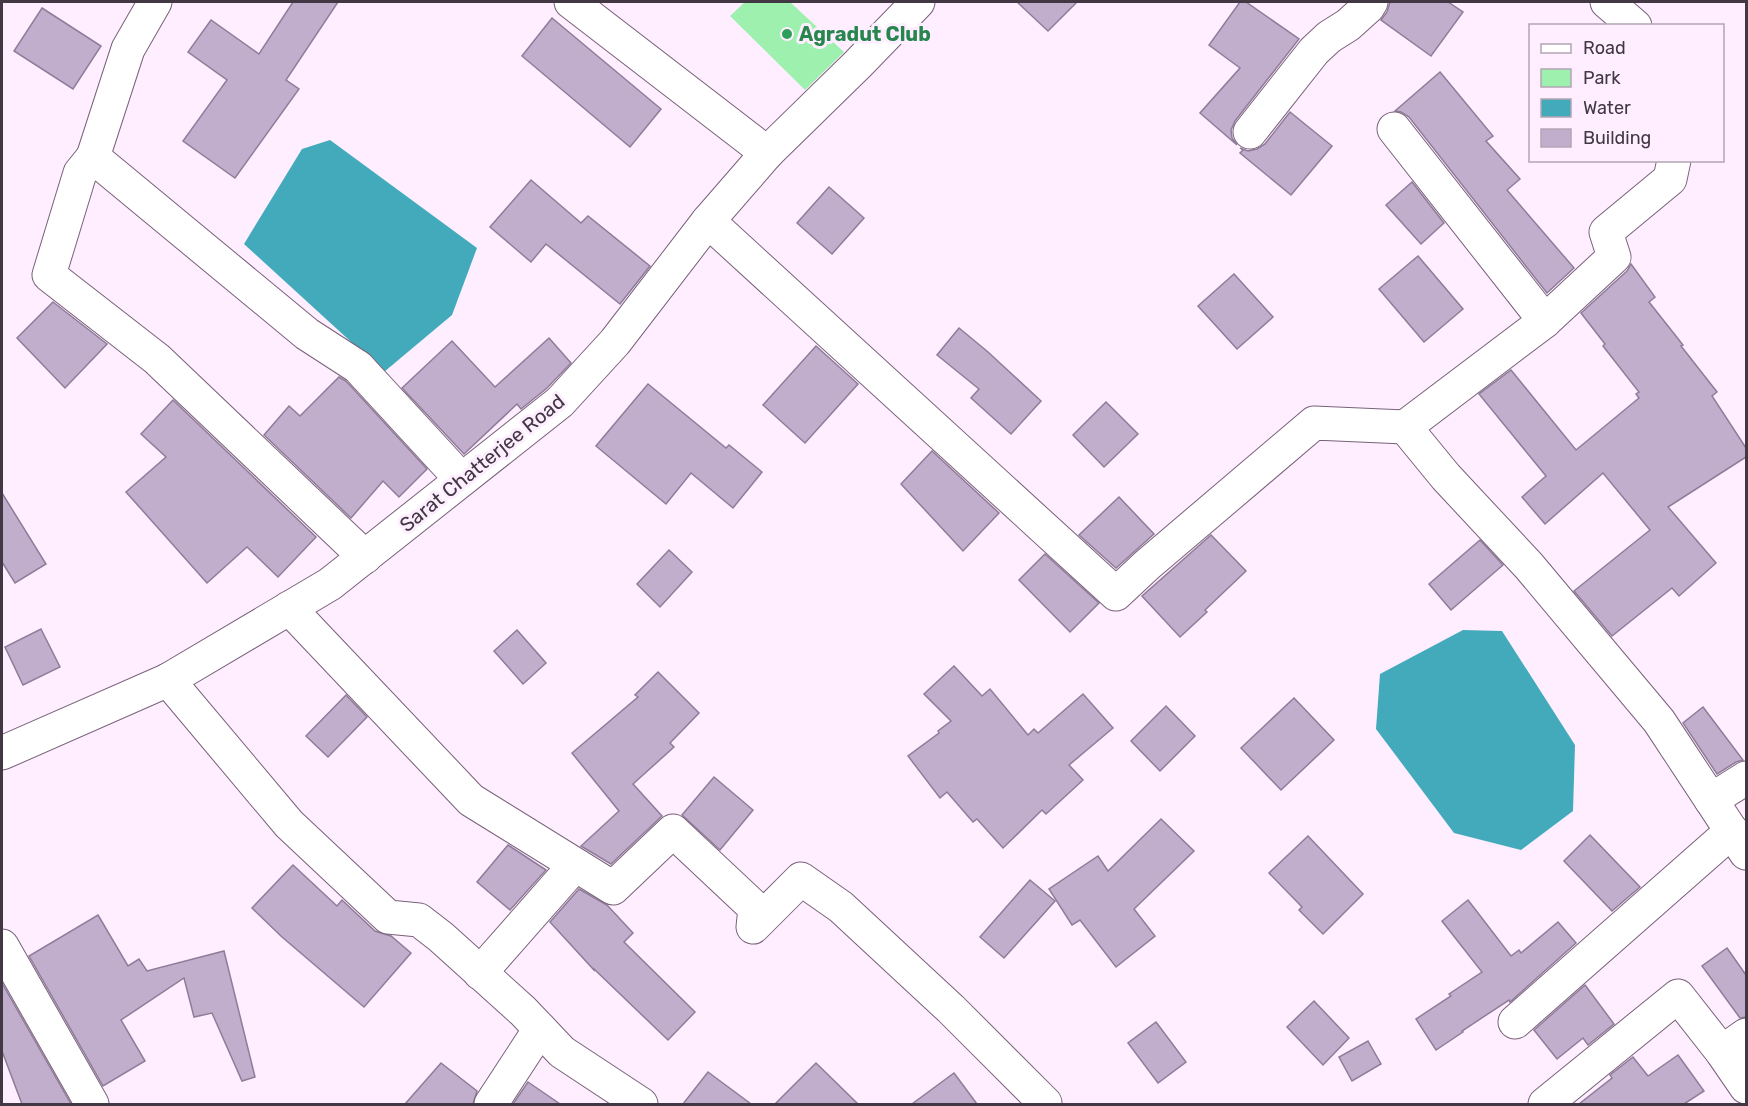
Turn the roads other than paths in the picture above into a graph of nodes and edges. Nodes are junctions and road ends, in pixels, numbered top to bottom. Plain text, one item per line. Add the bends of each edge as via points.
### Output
1 (155, 2) edge
2 (571, 2) edge
3 (918, 2) edge
4 (1371, 2) edge
5 (1607, 2) edge
6 (1633, 24) edge
7 (1394, 129) dead end
8 (1250, 132) dead end
9 (767, 153) junction
10 (93, 157) junction
11 (1674, 162) edge
12 (708, 221) junction
13 (1545, 321) junction
14 (1405, 428) junction
15 (461, 479) junction
16 (365, 557) junction
17 (289, 608) junction
18 (168, 680) junction
19 (2, 753) edge
20 (1746, 778) edge
21 (1712, 800) junction
22 (1739, 842) edge
23 (575, 865) junction
24 (2, 946) edge
25 (480, 973) junction
26 (1515, 1022) dead end
27 (540, 1029) junction
28 (1734, 1044) edge
29 (1746, 1087) edge
30 (92, 1104) edge
31 (491, 1104) edge
32 (641, 1104) edge
33 (1045, 1104) edge
34 (1545, 1104) edge

1 - 10 street via 128,49
2 - 9 street
3 - 9 street, Sarat Chatterjee Road
4 - 8 street via 1314,51
5 - 6 street
7 - 13 street
9 - 12 street, Sarat Chatterjee Road
10 - 15 street via 308,334 358,368
10 - 16 street via 80,173 49,275 157,359
11 - 13 street via 1670,179 1606,232 1614,257
12 - 14 street via 1116,594 1314,423
12 - 15 street, Sarat Chatterjee Road via 615,342 560,402
13 - 14 street
14 - 21 street via 1529,566 1659,721
15 - 16 street, Sarat Chatterjee Road
16 - 17 street, Sarat Chatterjee Road
17 - 18 street, Sarat Chatterjee Road
17 - 23 street via 471,800
18 - 19 street, Sarat Chatterjee Road
18 - 25 street via 289,824 330,863 388,917 418,920
20 - 21 street
21 - 22 street
22 - 26 street
23 - 25 street
23 - 33 street via 613,888 673,831 755,908 753,927 801,879 841,907 951,1009
24 - 30 street
25 - 27 street
27 - 31 street
27 - 32 street via 562,1052
28 - 29 street
28 - 34 street via 1678,996

